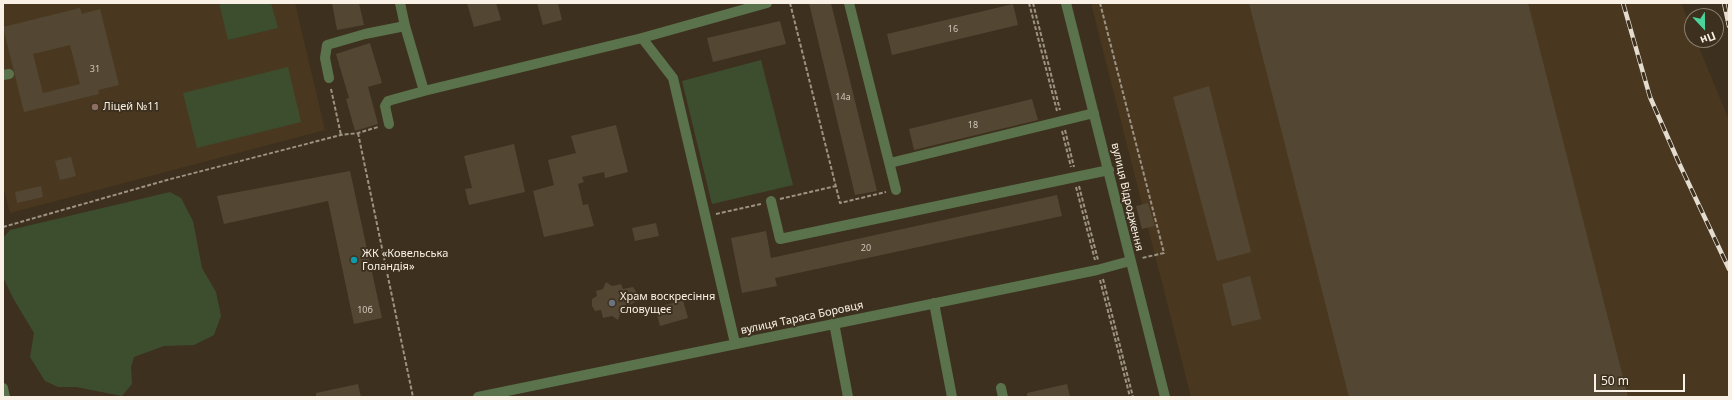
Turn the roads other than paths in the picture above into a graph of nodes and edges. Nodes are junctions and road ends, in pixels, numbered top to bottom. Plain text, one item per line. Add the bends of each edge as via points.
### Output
1 (400, 3) edge
2 (767, 3) edge
3 (849, 3) edge
4 (1066, 3) edge
5 (405, 26) junction
6 (642, 38) junction
7 (329, 78) road end
8 (424, 91) junction
9 (1094, 113) junction
10 (389, 124) road end
11 (890, 162) junction
12 (1109, 170) junction
13 (896, 190) road end
14 (771, 201) dead end
15 (1130, 261) junction
16 (934, 303) junction
17 (834, 323) junction
18 (735, 343) junction
19 (3, 388) edge
20 (5, 397) edge
21 (478, 397) edge
22 (848, 397) edge
23 (952, 397) edge
24 (1165, 397) edge

1 - 5 street
2 - 6 street
3 - 11 street
4 - 9 street, вулиця Відродження
5 - 7 street via 328,45 325,58
5 - 8 street
6 - 8 street
6 - 18 street via 673,78
8 - 10 street via 388,101 385,106
9 - 11 street
9 - 12 street, вулиця Відродження
11 - 13 street
12 - 14 street via 780,239
12 - 15 street, вулиця Відродження
15 - 16 street, вулиця Тараса Боровця
15 - 24 street, вулиця Відродження
16 - 17 street, вулиця Тараса Боровця
16 - 23 street
17 - 18 street, вулиця Тараса Боровця
17 - 22 street
18 - 21 street, вулиця Тараса Боровця
19 - 20 street

